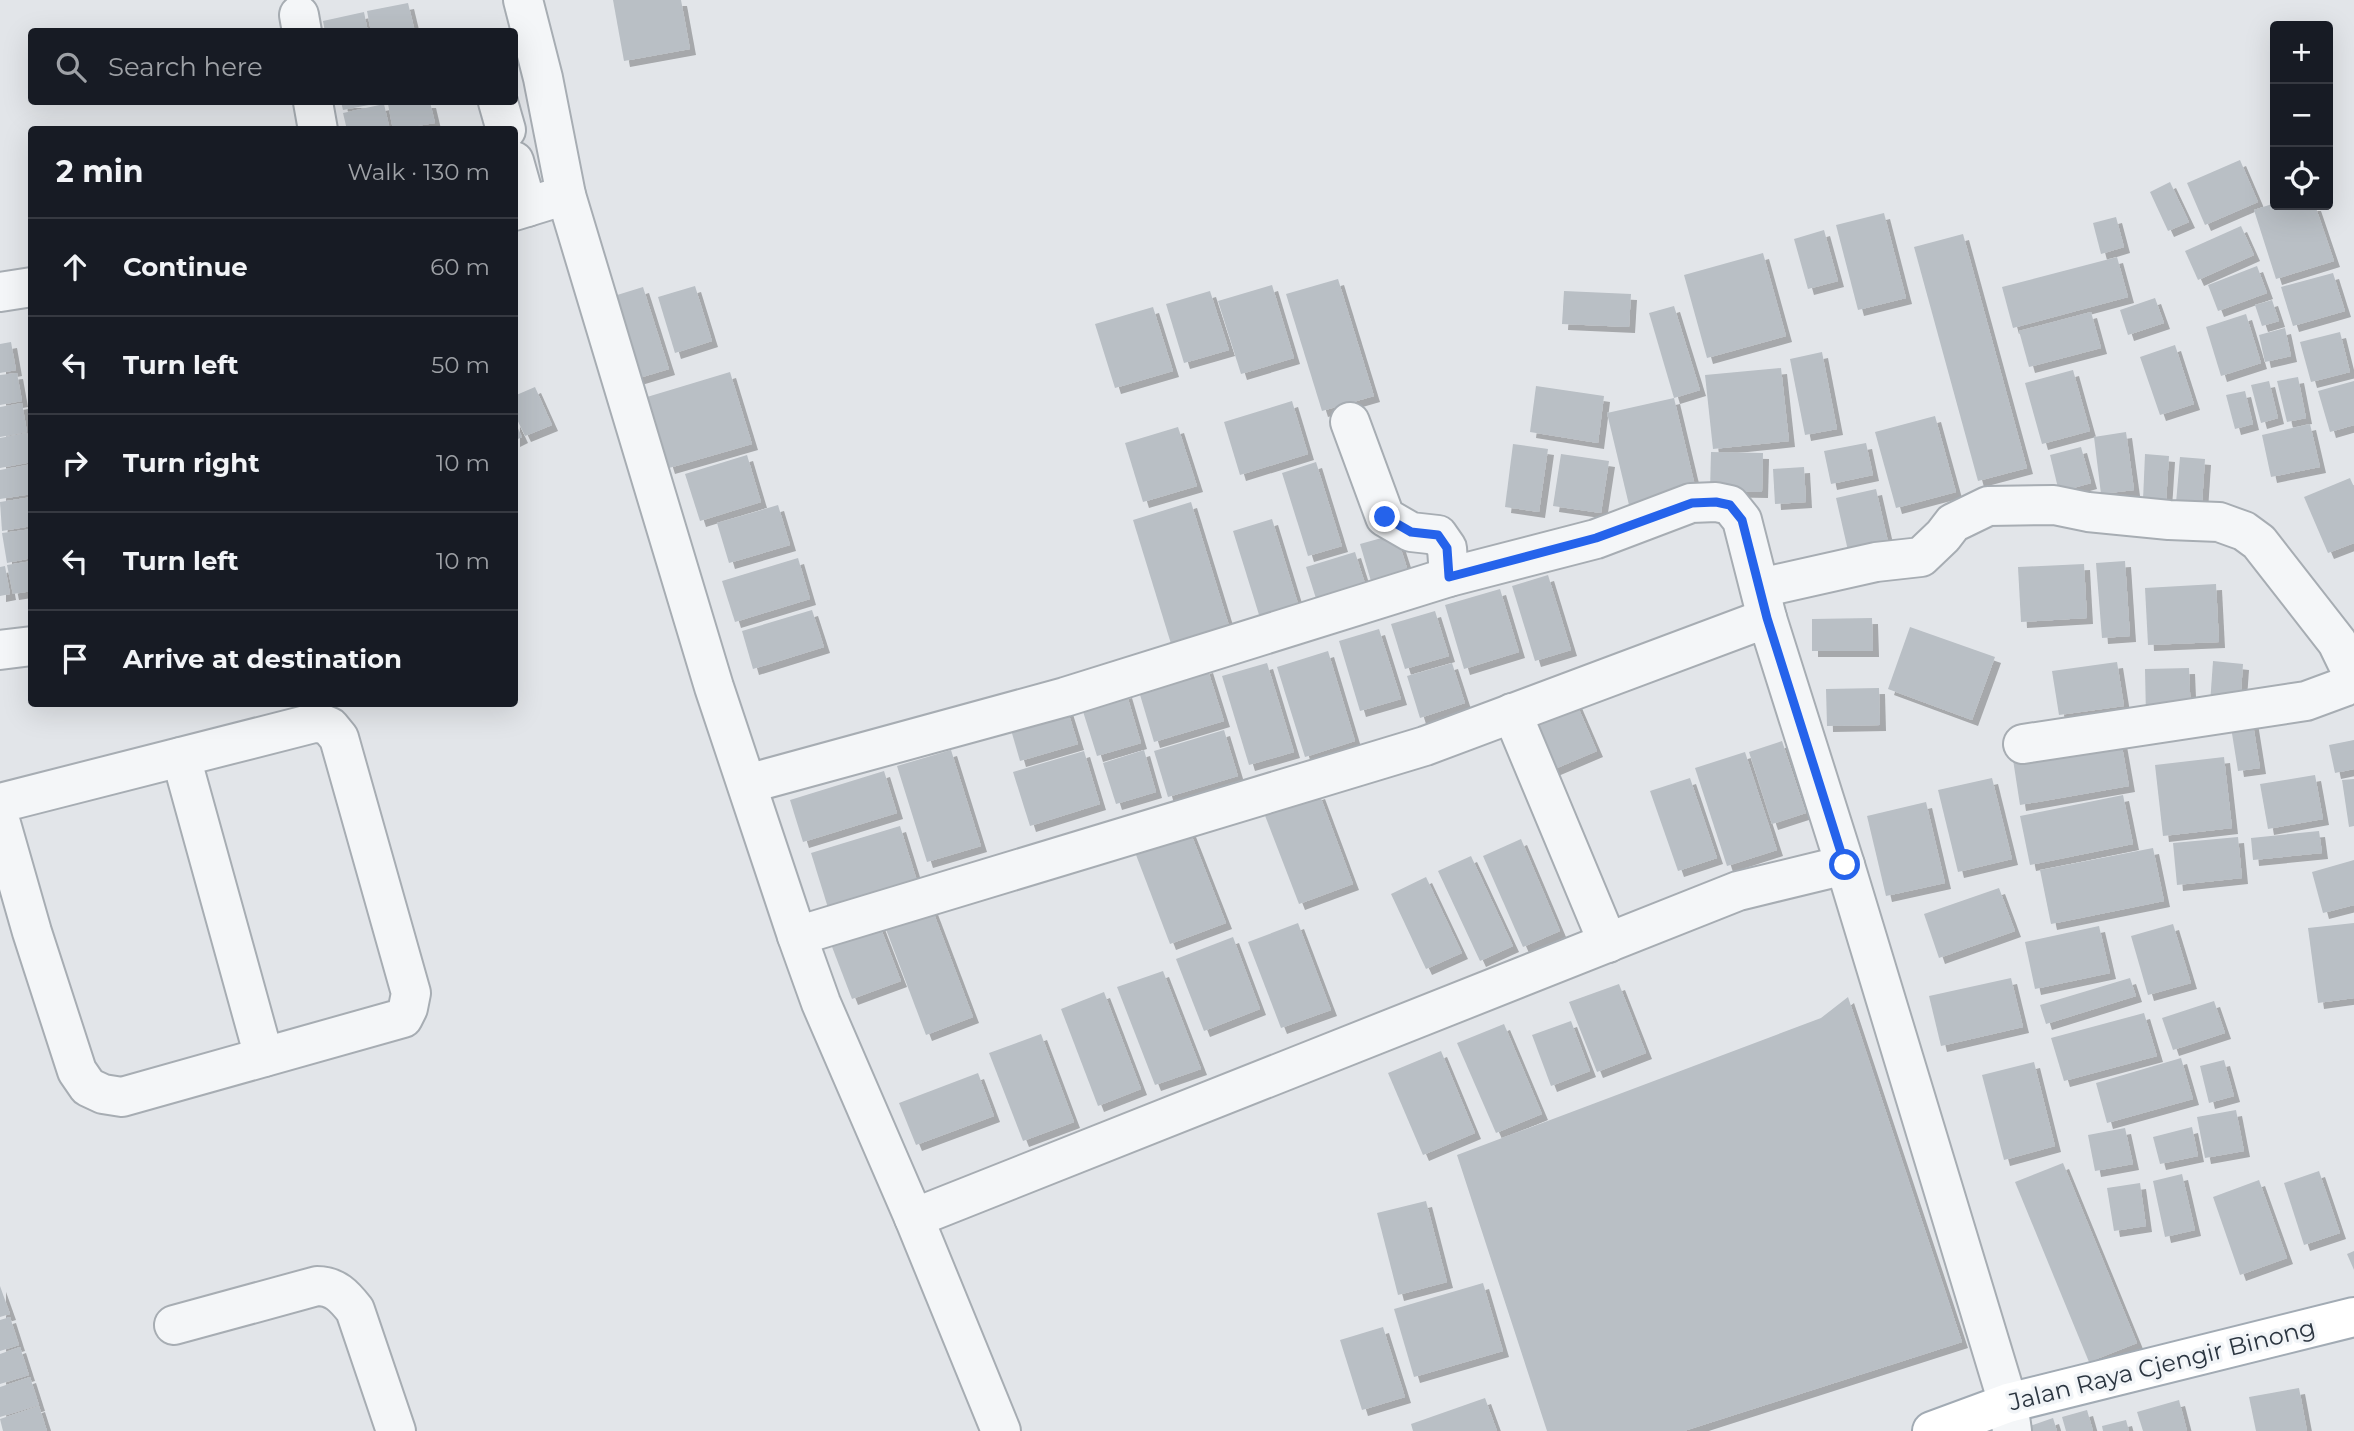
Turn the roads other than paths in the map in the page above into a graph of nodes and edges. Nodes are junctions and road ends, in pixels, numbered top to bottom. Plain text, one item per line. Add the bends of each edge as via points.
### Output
1 (523, 0) edge
2 (314, 105) edge
3 (499, 105) edge
4 (317, 126) edge
5 (505, 126) edge
6 (518, 188) edge
7 (566, 195) junction
8 (521, 209) edge
9 (28, 288) edge
10 (0, 292) edge
11 (1350, 422) dead end
12 (1449, 577) junction
13 (1763, 603) junction
14 (28, 646) edge
15 (0, 650) edge
16 (1512, 713) junction
17 (2023, 744) dead end
18 (181, 757) junction
19 (747, 784) junction
20 (0, 803) edge
21 (0, 820) edge
22 (1845, 865) junction
23 (797, 936) junction
24 (1608, 943) junction
25 (264, 1058) junction
26 (914, 1218) junction
27 (2354, 1317) edge
28 (174, 1325) dead end
29 (2010, 1417) edge
30 (396, 1431) edge
31 (1001, 1431) edge
32 (1932, 1431) edge

1 - 7 street
2 - 4 street
3 - 5 street
6 - 8 street
7 - 8 street
7 - 19 street
9 - 10 street
11 - 12 street via 1385,517 1411,532 1438,535 1447,548
12 - 13 street via 1596,538 1692,503 1716,502 1730,505 1742,520
12 - 19 street via 1065,697
13 - 16 street
13 - 17 street via 1876,562 1921,557 1953,523 1988,506 2054,505 2156,519 2220,522 2259,542 2337,642 2354,675 2344,687 2305,701
13 - 22 street
14 - 15 street
16 - 23 street via 1425,746
16 - 24 street
18 - 20 street
18 - 25 street
18 - 25 street via 318,722 330,727 339,737 411,993 403,1018
19 - 23 street
21 - 25 street via 77,1072 88,1087 122,1097
22 - 24 street via 1738,891
22 - 29 street
23 - 26 street via 821,1003
24 - 26 street
26 - 31 street
27 - 29 main road, Jalan Raya Cjengir Binong
28 - 30 street via 330,1286 355,1310
29 - 32 main road, Jalan Raya Cjengir Binong

